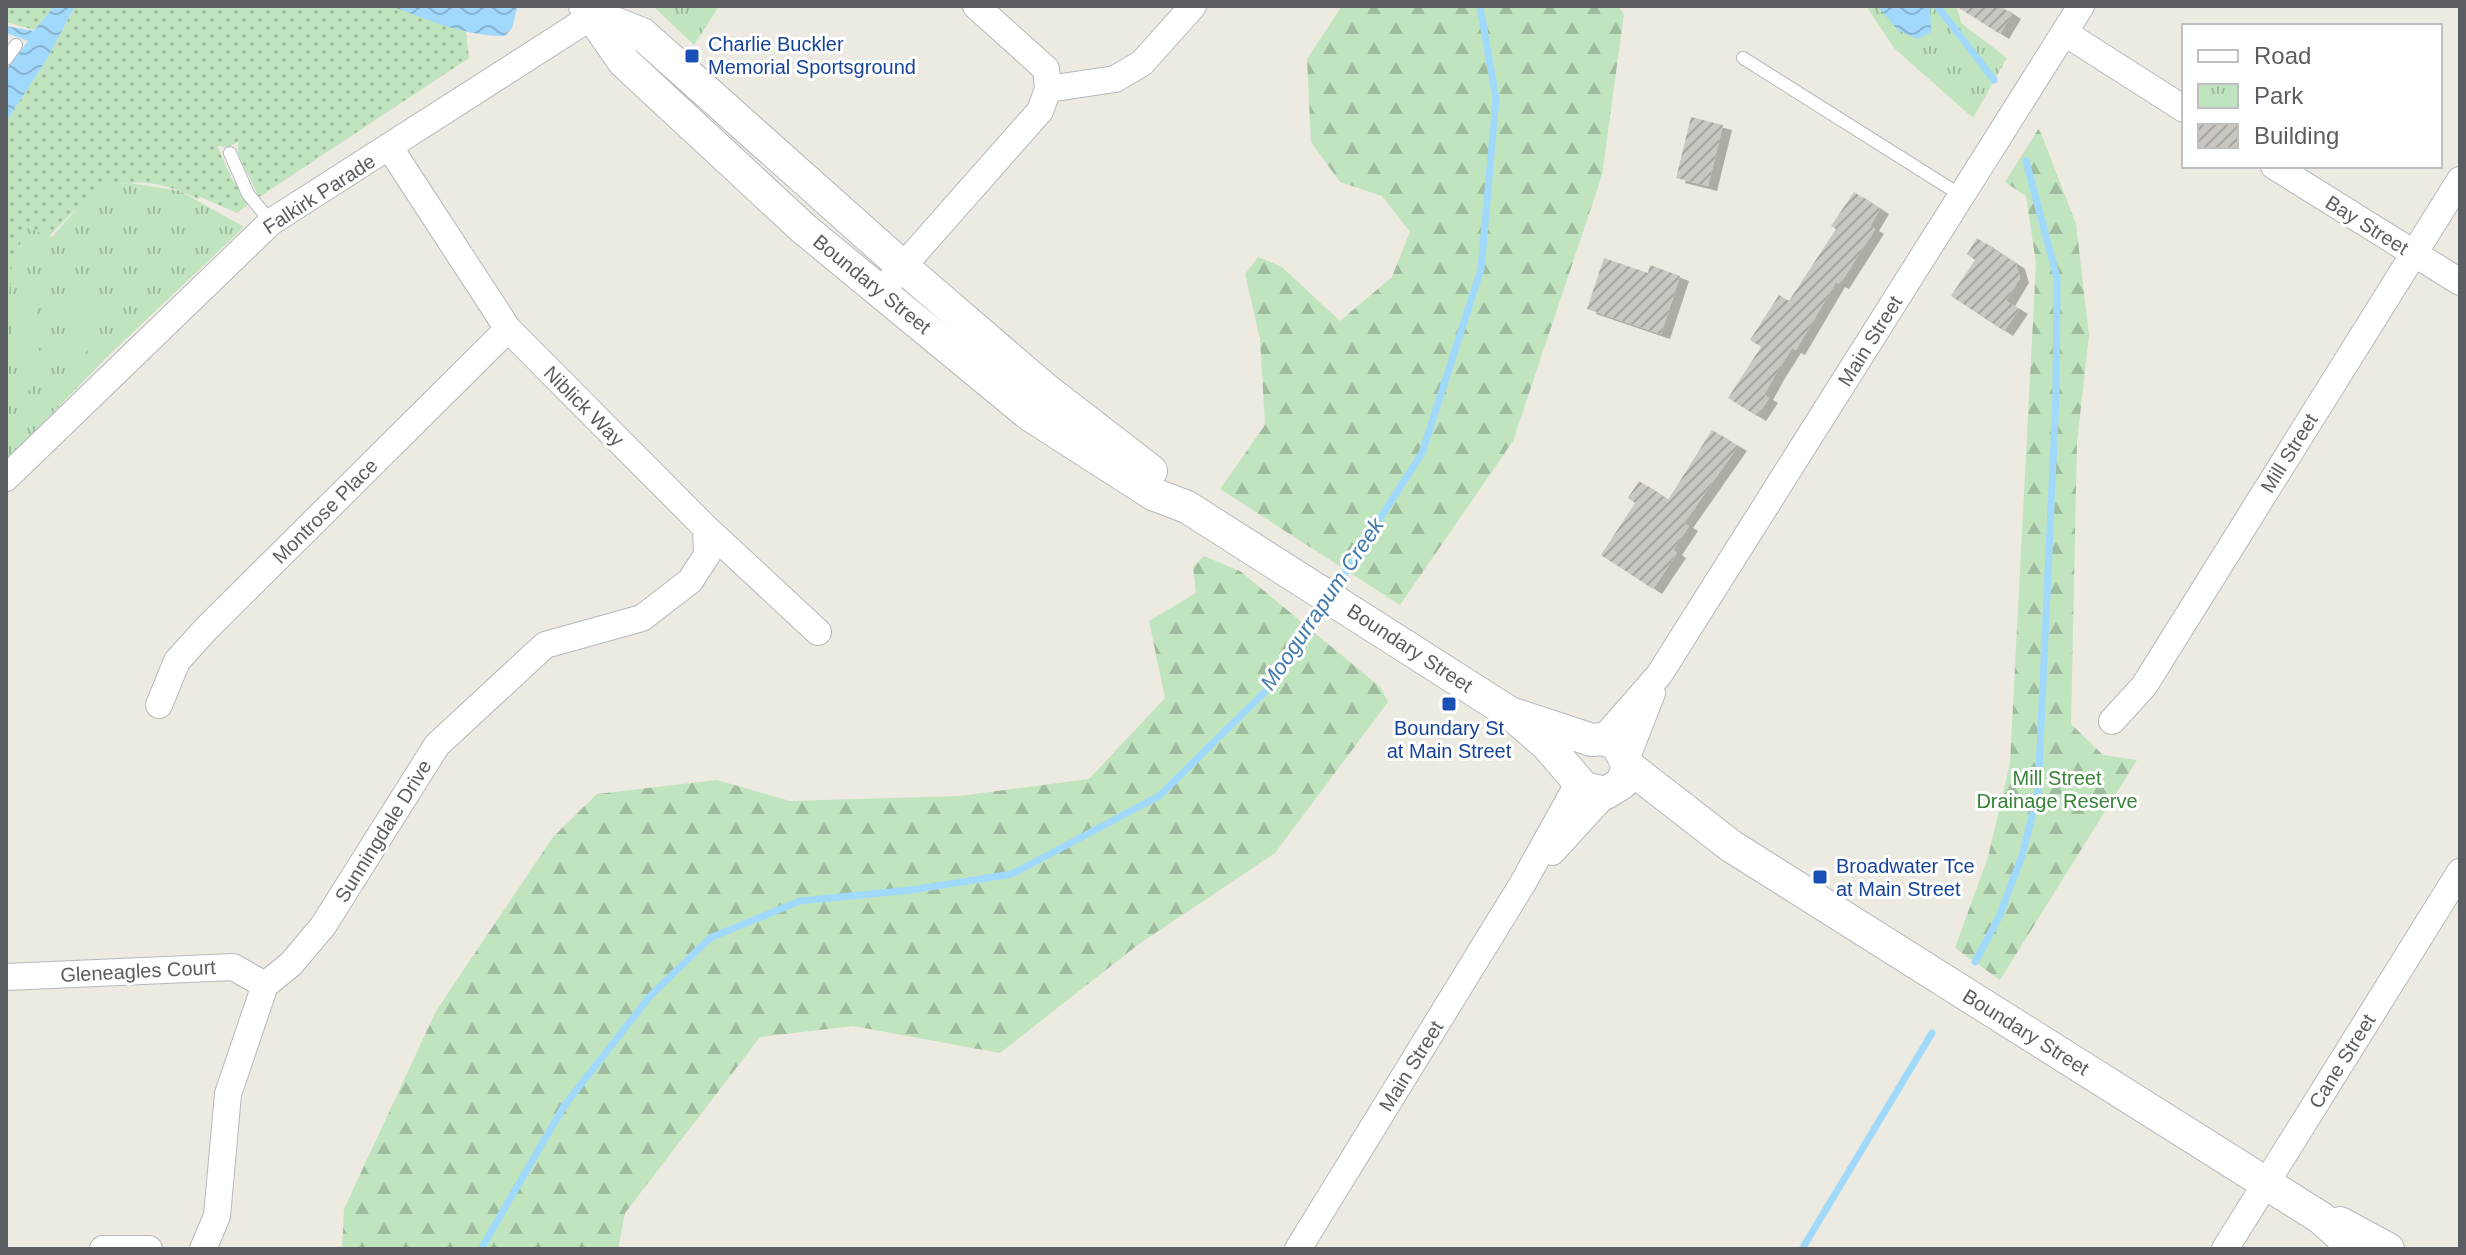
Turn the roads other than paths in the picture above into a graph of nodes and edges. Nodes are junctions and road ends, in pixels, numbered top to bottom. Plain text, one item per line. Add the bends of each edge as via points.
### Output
1 (976, 6) edge
2 (1193, 6) edge
3 (2081, 6) edge
4 (590, 11) edge
5 (2065, 33) junction
6 (16, 45) dead end
7 (1743, 58) dead end
8 (6, 59) edge
9 (1048, 89) junction
10 (2182, 108) edge
11 (390, 148) junction
12 (230, 153) dead end
13 (2277, 168) edge
14 (2460, 180) edge
15 (1962, 196) junction
16 (271, 222) junction
17 (2414, 255) junction
18 (892, 279) junction
19 (2460, 282) edge
20 (508, 329) junction
21 (6, 478) edge
22 (706, 528) junction
23 (818, 632) dead end
24 (159, 705) dead end
25 (2112, 721) dead end
26 (1603, 767) junction
27 (2460, 872) edge
28 (6, 977) edge
29 (265, 985) junction
30 (2265, 1184) junction
31 (2321, 1218) junction
32 (103, 1249) edge
33 (149, 1249) edge
34 (203, 1249) edge
35 (1298, 1249) edge
36 (2225, 1249) edge
37 (2355, 1249) edge
38 (2388, 1249) edge

1 - 9 street via 1046,69
2 - 9 street via 1142,63 1115,79
3 - 5 street, Main Street
4 - 11 street, Falkirk Parade
4 - 18 street, Boundary Street via 624,62 803,228
5 - 10 street
5 - 15 street, Main Street
6 - 8 lane
7 - 15 lane
9 - 18 street via 1040,111
11 - 16 street, Falkirk Parade
11 - 20 street, Niblick Way
12 - 16 lane via 248,194
13 - 17 street, Bay Street
14 - 17 street, Mill Street
15 - 26 street, Main Street
16 - 21 street, Falkirk Parade
17 - 19 street, Bay Street
17 - 25 street, Mill Street via 2144,686
18 - 26 street, Boundary Street via 1030,415
20 - 22 street, Niblick Way
20 - 24 street, Montrose Place via 206,629 177,661
22 - 23 street, Niblick Way
22 - 29 street, Sunningdale Drive via 707,555 690,581 642,618 545,645 437,745 323,926
26 - 30 street, Boundary Street
26 - 35 street, Main Street via 1523,883
27 - 30 street, Cane Street
28 - 29 street, Gleneagles Court via 233,967
29 - 34 street via 228,1094 217,1216
30 - 31 street, Boundary Street
30 - 36 street, Cane Street
31 - 37 street, Boundary Street
31 - 38 street, Boundary Street via 2350,1226
32 - 33 street

